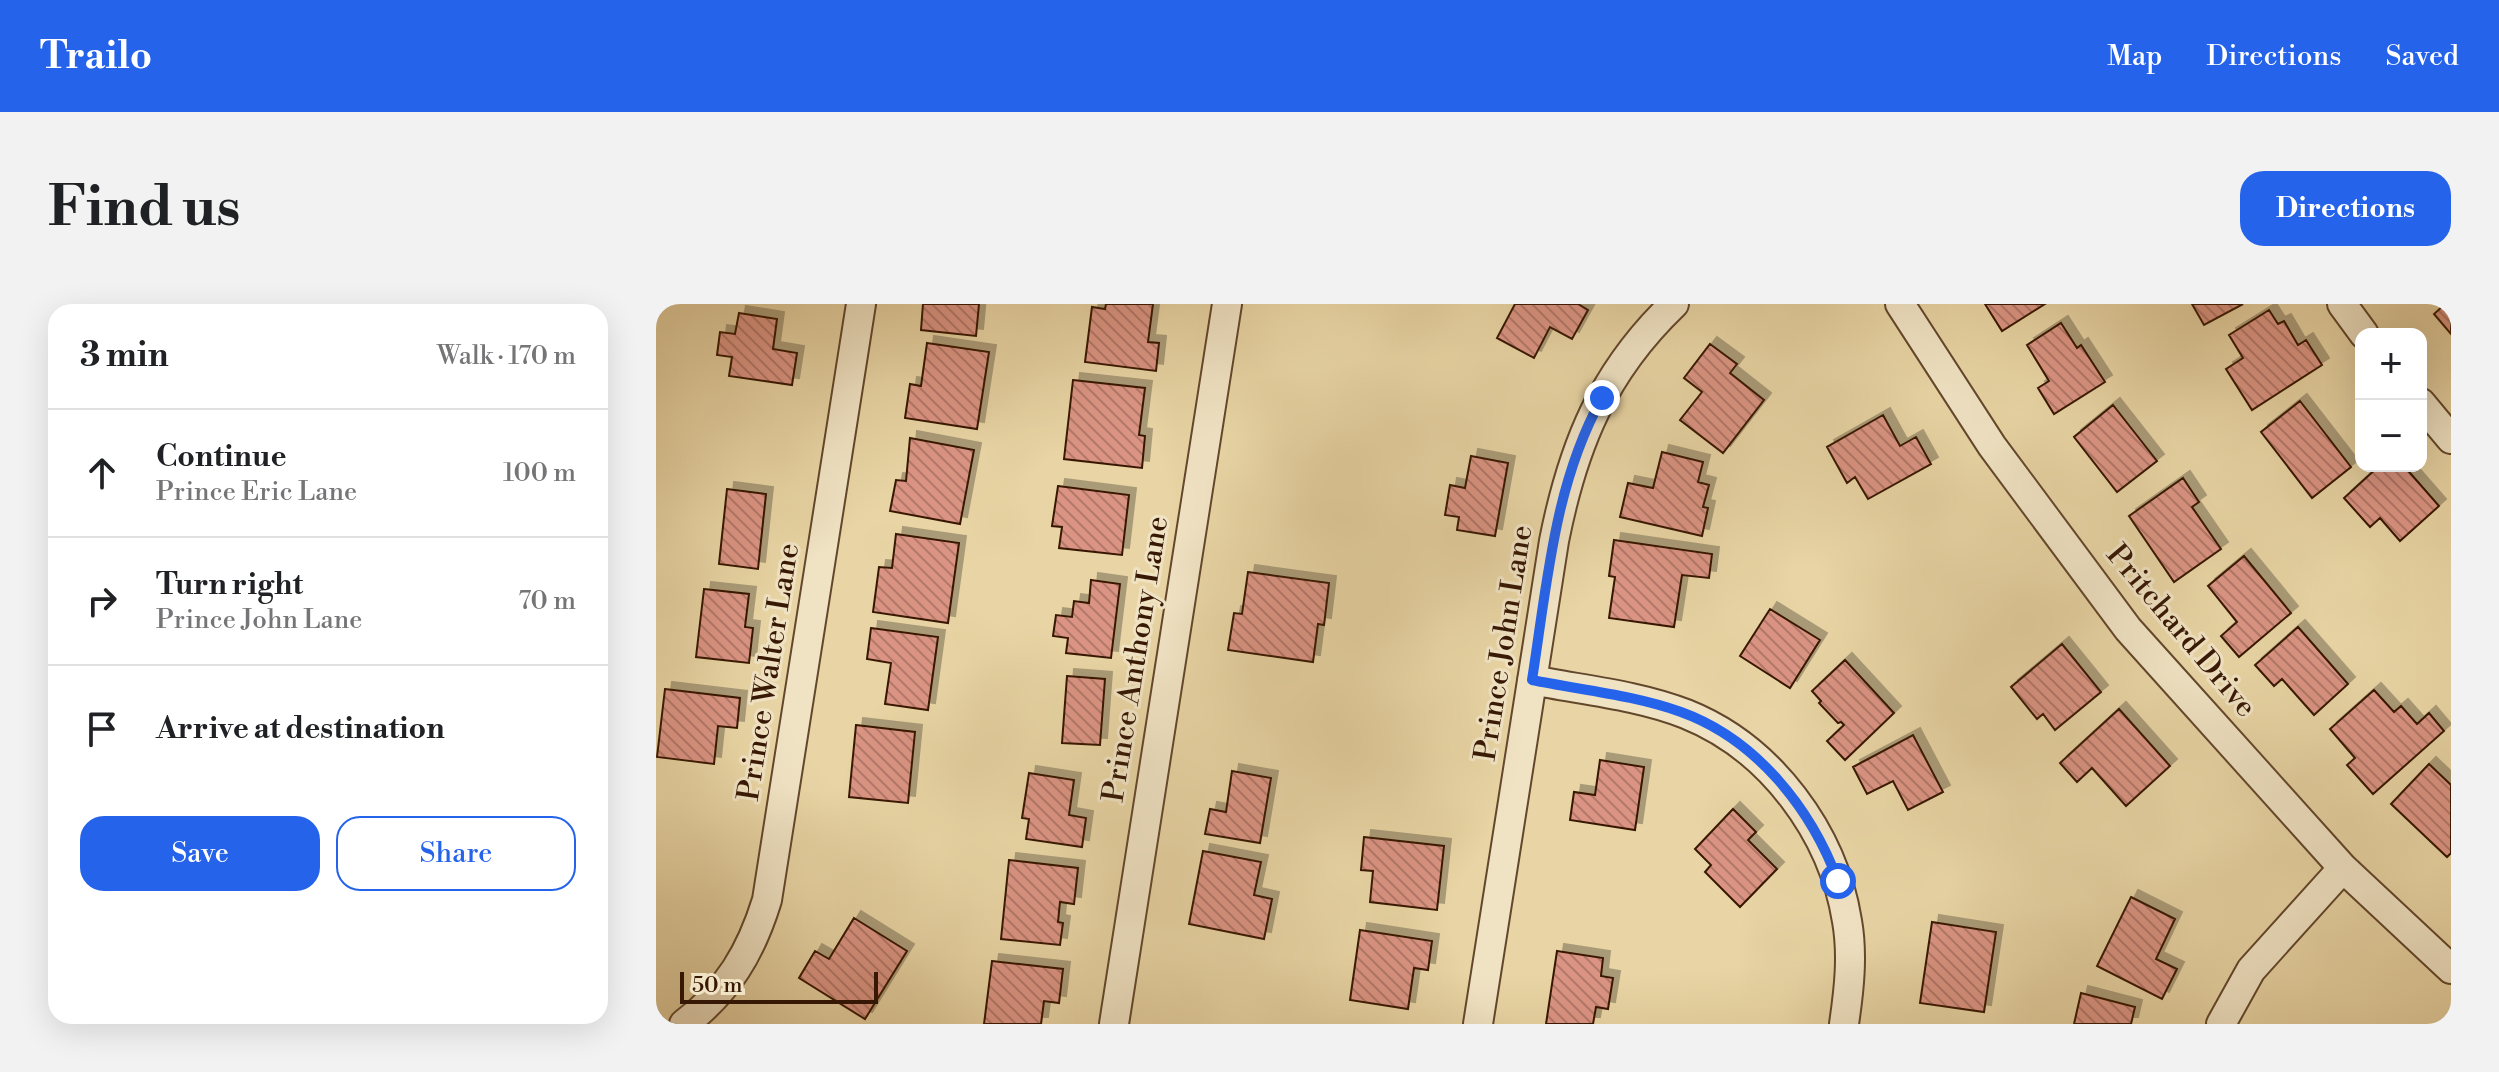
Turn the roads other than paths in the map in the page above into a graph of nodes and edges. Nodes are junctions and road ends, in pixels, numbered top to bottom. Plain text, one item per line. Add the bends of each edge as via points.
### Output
1 (861, 304) edge
2 (1227, 304) edge
3 (1674, 304) edge
4 (1900, 304) edge
5 (2342, 304) edge
6 (2360, 328) edge
7 (2427, 410) edge
8 (2451, 439) edge
9 (1532, 680) junction
10 (2343, 868) junction
11 (2451, 969) edge
12 (684, 1024) edge
13 (1114, 1024) edge
14 (1478, 1024) edge
15 (1844, 1024) edge
16 (2221, 1024) edge

1 - 12 street, Prince Walter Lane via 767,900 755,939 733,977
2 - 13 street, Prince Anthony Lane
3 - 9 street, Prince John Lane via 1626,359 1582,436 1558,519
4 - 10 street, Pritchard Drive via 1992,446 2128,629
5 - 6 street
7 - 8 street
9 - 14 street, Prince John Lane
9 - 15 street via 1683,713 1728,738 1777,780 1808,817 1838,881 1849,945
10 - 11 street, Pritchard Drive
10 - 16 street via 2251,970

